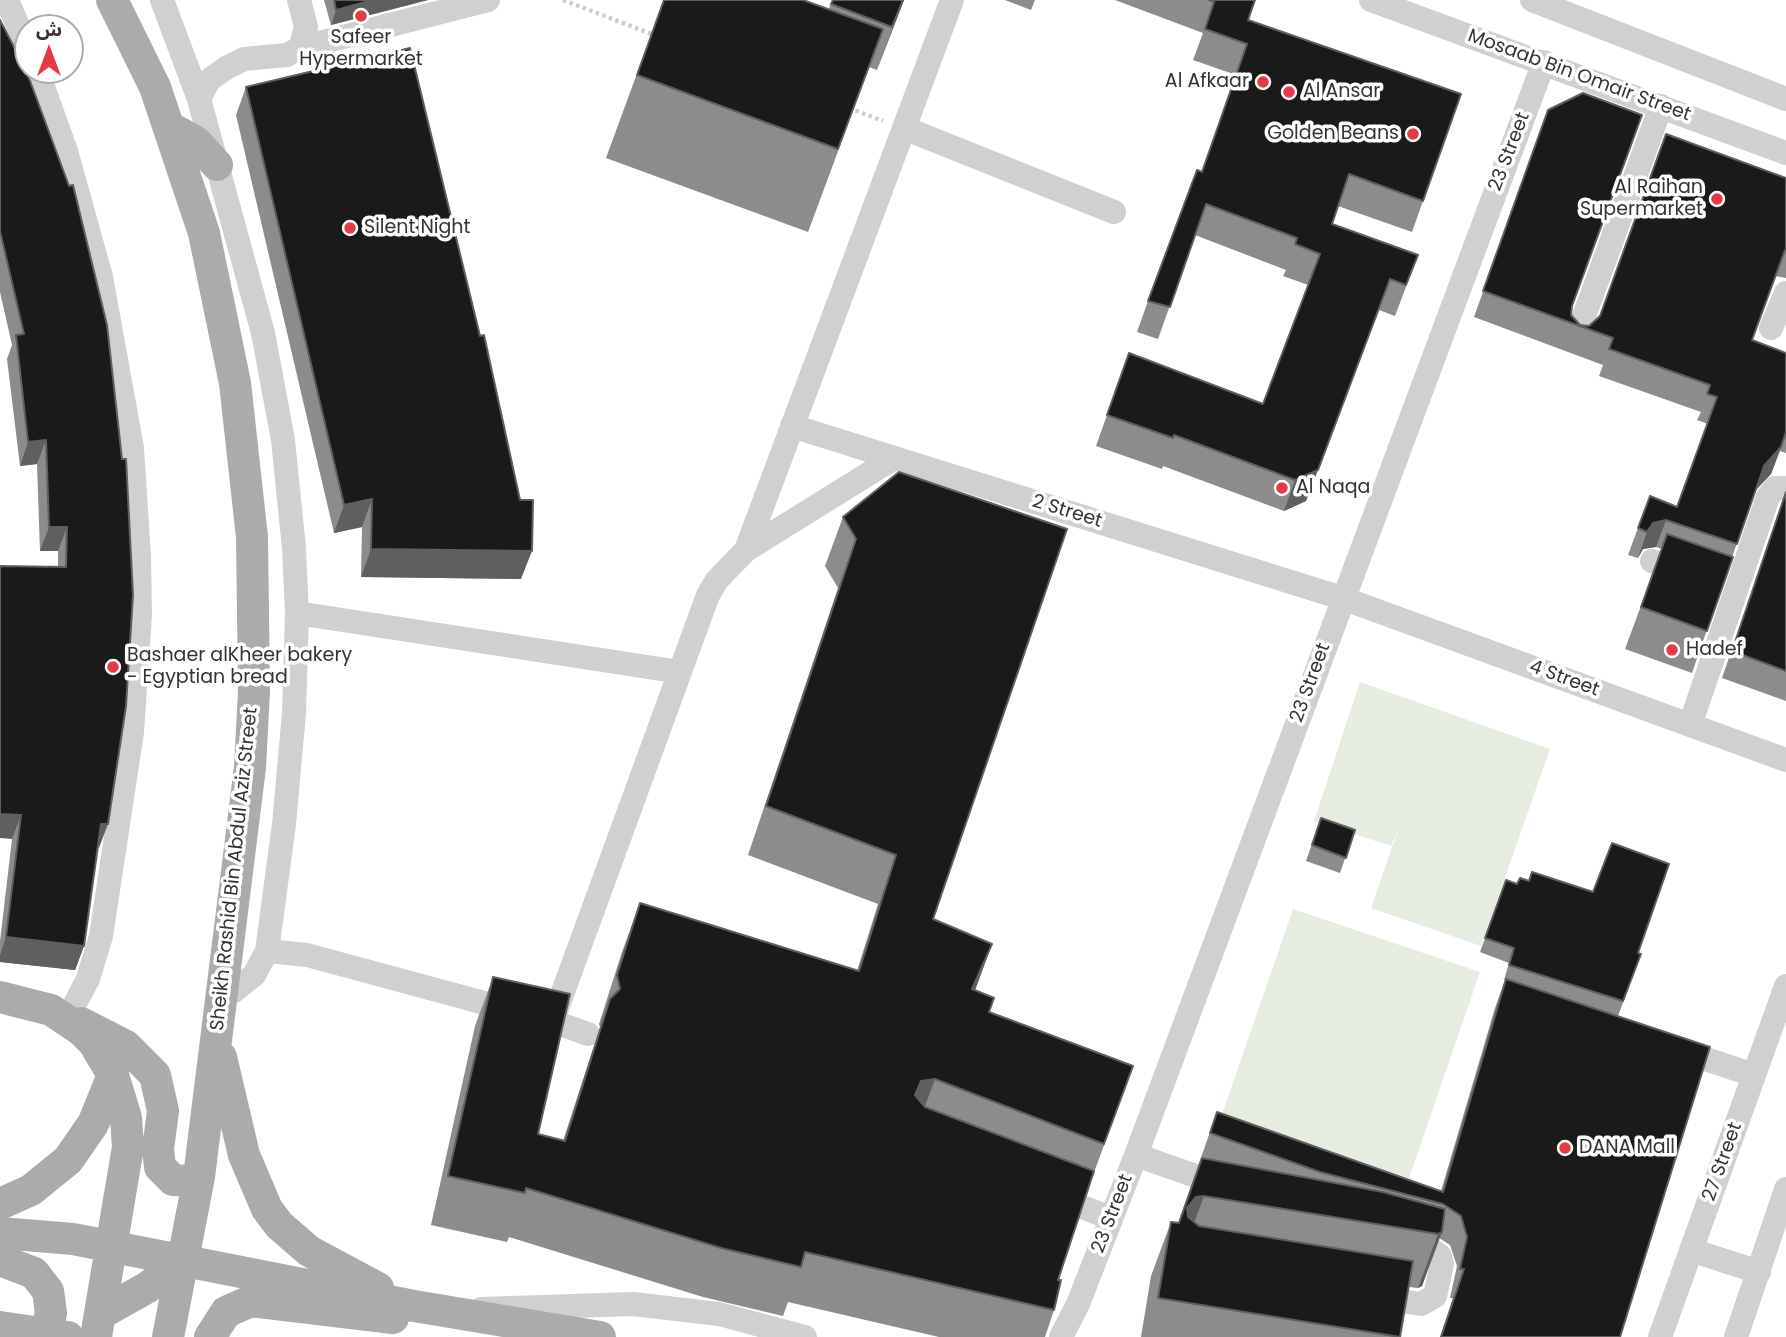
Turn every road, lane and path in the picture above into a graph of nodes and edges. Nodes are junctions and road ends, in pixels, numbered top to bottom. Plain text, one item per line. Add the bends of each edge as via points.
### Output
1 (6, 0) edge
2 (112, 0) edge
3 (130, 0) edge
4 (162, 0) edge
5 (299, 0) edge
6 (488, 0) edge
7 (563, 0) edge
8 (952, 0) edge
9 (1371, 0) edge
10 (1532, 0) edge
11 (1581, 10) edge
12 (14, 18) edge
13 (664, 38) edge
14 (300, 48) junction
15 (1544, 62) junction
16 (42, 84) edge
17 (155, 87) junction
18 (199, 99) junction
19 (1786, 99) edge
20 (841, 105) edge
21 (1661, 106) junction
22 (169, 127) junction
23 (904, 128) junction
24 (1786, 153) edge
25 (217, 164) junction
26 (1114, 212) dead end
27 (1786, 293) edge
28 (1772, 328) dead end
29 (1576, 338) edge
30 (792, 426) junction
31 (894, 458) junction
32 (1786, 488) edge
33 (746, 550) junction
34 (1652, 561) dead end
35 (1736, 590) junction
36 (1342, 598) junction
37 (297, 613) junction
38 (680, 672) junction
39 (1690, 725) junction
40 (1786, 760) edge
41 (267, 951) junction
42 (1786, 986) edge
43 (222, 996) junction
44 (0, 997) edge
45 (66, 1019) junction
46 (554, 1022) junction
47 (589, 1034) dead end
48 (1651, 1042) edge
49 (217, 1044) junction
50 (113, 1075) junction
51 (1754, 1075) junction
52 (1136, 1155) junction
53 (199, 1177) junction
54 (1037, 1189) edge
55 (1786, 1189) edge
56 (1253, 1196) edge
57 (0, 1204) edge
58 (1111, 1218) junction
59 (0, 1233) edge
60 (1381, 1235) edge
61 (113, 1247) junction
62 (1691, 1250) junction
63 (182, 1259) junction
64 (0, 1260) edge
65 (1759, 1272) junction
66 (148, 1287) junction
67 (1357, 1294) edge
68 (1078, 1304) junction
69 (427, 1309) junction
70 (98, 1325) edge
71 (0, 1327) edge
72 (169, 1330) edge
73 (45, 1337) edge
74 (68, 1337) edge
75 (210, 1337) edge
76 (600, 1337) edge
77 (805, 1337) edge
78 (1060, 1337) edge
79 (1080, 1337) edge
80 (1660, 1337) edge
81 (1736, 1337) edge

1 - 12 street
2 - 17 main road, Sheikh Rashid Bin Abdul Aziz Street
3 - 17 main road
4 - 18 street
5 - 14 street via 306,27
6 - 14 street
7 - 13 path
8 - 23 street
9 - 15 street, Mosaab Bin Omair Street
10 - 11 street
11 - 19 street
14 - 18 street via 287,55 244,58 209,80
15 - 21 street, Mosaab Bin Omair Street
15 - 36 street, 23 Street
16 - 45 street via 101,276 126,408 139,557 133,720 101,936 88,979
17 - 22 main road, Sheikh Rashid Bin Abdul Aziz Street
18 - 25 street
20 - 23 path
21 - 24 street, Mosaab Bin Omair Street
21 - 29 street
22 - 25 main road via 196,142
22 - 43 main road, Sheikh Rashid Bin Abdul Aziz Street via 204,233 222,307 246,460 252,537 250,767
23 - 26 street
23 - 30 street
25 - 37 street via 274,386 289,494
27 - 28 street
30 - 31 street, 2 Street
30 - 33 street
31 - 33 street
31 - 36 street, 2 Street
32 - 35 street via 1771,492
33 - 38 street via 708,595
34 - 35 street
35 - 39 street
36 - 39 street, 4 Street
36 - 52 street, 23 Street
37 - 38 street
37 - 41 street via 290,768
38 - 46 street
39 - 40 street, 4 Street
41 - 43 street via 245,984
41 - 46 street via 307,955
42 - 51 street, 27 Street
43 - 49 main road, Sheikh Rashid Bin Abdul Aziz Street
44 - 45 main road via 33,1003
45 - 50 main road via 94,1043
45 - 53 main road via 113,1037 144,1062 155,1076 162,1098 160,1167 173,1180
46 - 47 street
48 - 51 street
49 - 53 main road, Sheikh Rashid Bin Abdul Aziz Street
49 - 69 main road via 246,1165 267,1209 309,1251
50 - 57 main road via 93,1124 68,1160 31,1190
50 - 61 main road via 126,1118 128,1147
51 - 62 street, 27 Street
52 - 56 street
52 - 58 street, 23 Street
53 - 63 main road, Sheikh Rashid Bin Abdul Aziz Street
54 - 58 street
55 - 65 street
58 - 68 street, 23 Street
59 - 61 main road via 73,1238
60 - 67 street via 1437,1252 1443,1264 1435,1296 1421,1304
61 - 63 main road
61 - 66 main road
61 - 70 main road
62 - 65 street
62 - 80 street, 27 Street
63 - 66 main road
63 - 69 main road
63 - 72 main road, Sheikh Rashid Bin Abdul Aziz Street
64 - 73 main road via 34,1273 48,1291 51,1313
65 - 81 street
66 - 70 main road
66 - 72 main road
68 - 78 street, 23 Street
68 - 79 street, 23 Street
69 - 75 main road via 417,1316 370,1317 251,1301 226,1312
69 - 76 main road
69 - 77 street via 633,1304 719,1314
71 - 74 main road

